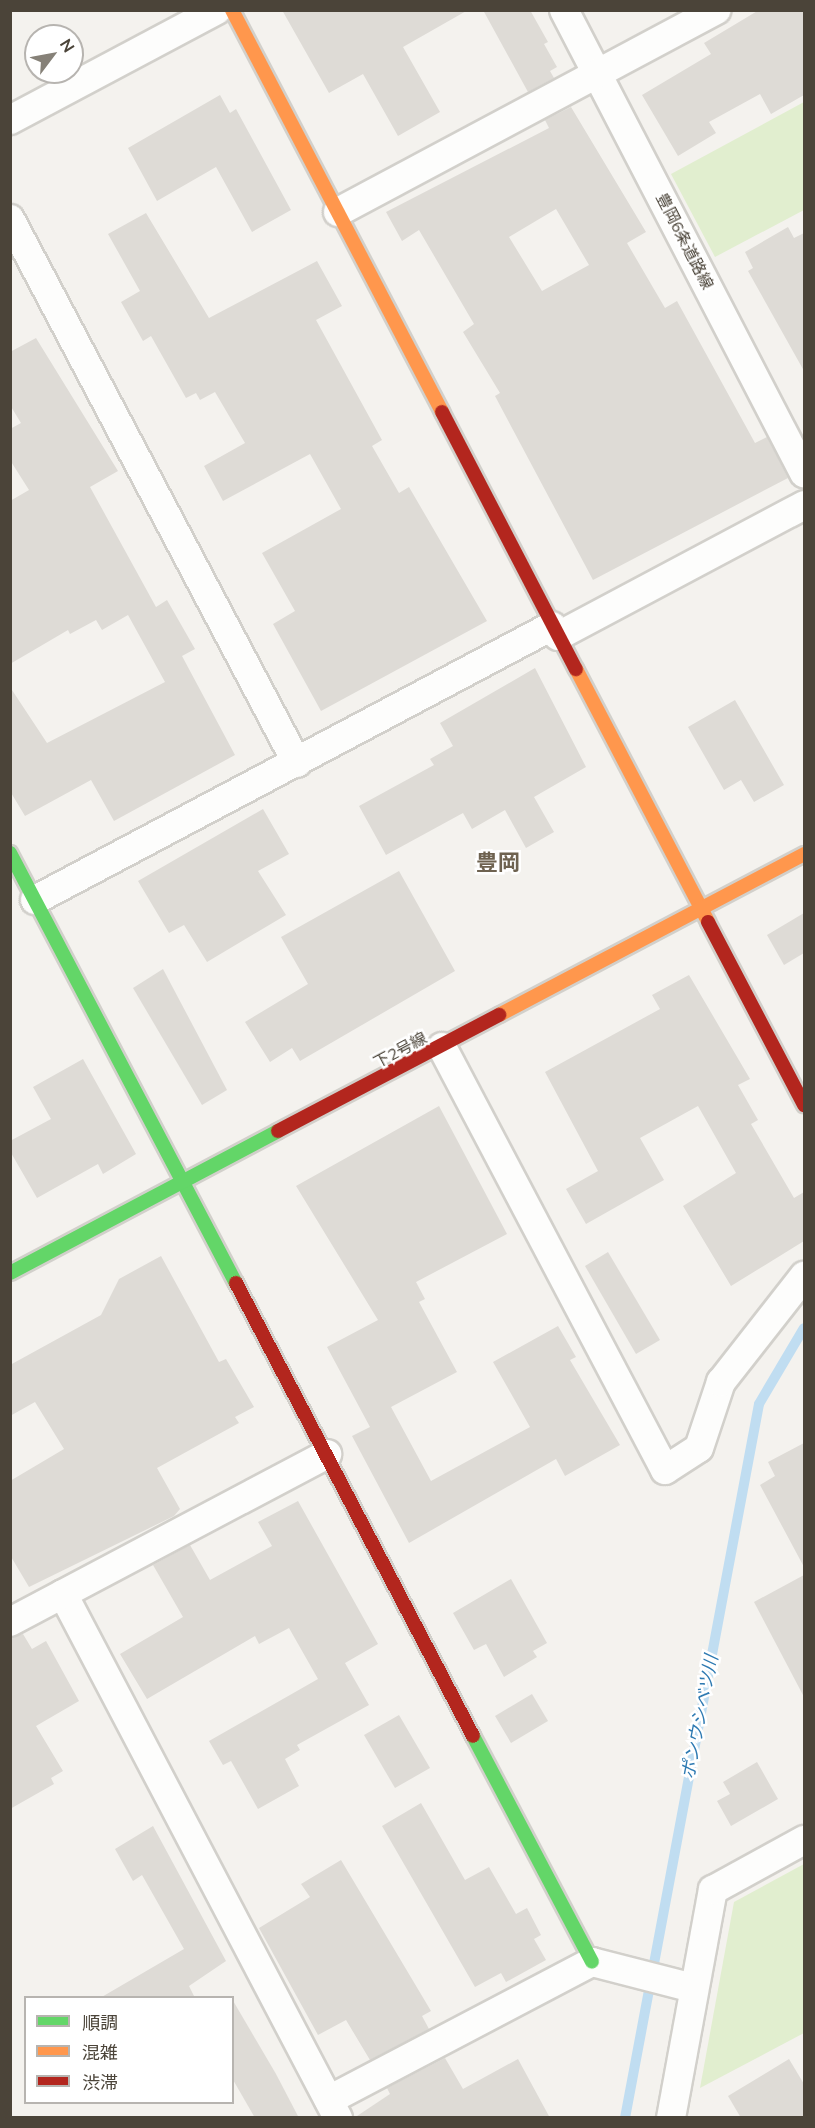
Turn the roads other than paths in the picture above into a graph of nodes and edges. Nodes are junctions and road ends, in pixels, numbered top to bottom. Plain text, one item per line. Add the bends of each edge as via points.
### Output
1 (564, 10) edge
2 (717, 10) edge
3 (229, 11) edge
4 (597, 72) junction
5 (10, 120) edge
6 (338, 212) junction
7 (10, 219) edge
8 (804, 473) edge
9 (804, 505) edge
10 (555, 631) junction
11 (297, 763) junction
12 (10, 853) edge
13 (804, 854) edge
14 (35, 900) junction
15 (700, 908) junction
16 (442, 1047) junction
17 (804, 1105) edge
18 (186, 1180) junction
19 (10, 1273) edge
20 (804, 1276) edge
21 (327, 1454) junction
22 (63, 1594) junction
23 (10, 1622) edge
24 (804, 1840) edge
25 (604, 1965) junction
26 (681, 1984) junction
27 (333, 2109) edge
28 (671, 2118) edge

1 - 4 street, 豊岡6条道路線
2 - 4 street
3 - 5 street
3 - 6 street
4 - 6 street
4 - 8 street, 豊岡6条道路線
6 - 10 street
7 - 11 street
9 - 10 street
10 - 11 street
10 - 15 street
11 - 14 street
12 - 14 street
13 - 15 street, 下2号線
14 - 18 street
15 - 16 street, 下2号線
15 - 17 street
16 - 18 street, 下2号線
16 - 20 street via 665,1470 699,1448 721,1382
18 - 19 street, 下2号線
18 - 21 street
21 - 22 street
21 - 25 street
22 - 23 street
22 - 27 street
24 - 26 street via 713,1890
25 - 26 street
25 - 27 street
26 - 28 street

